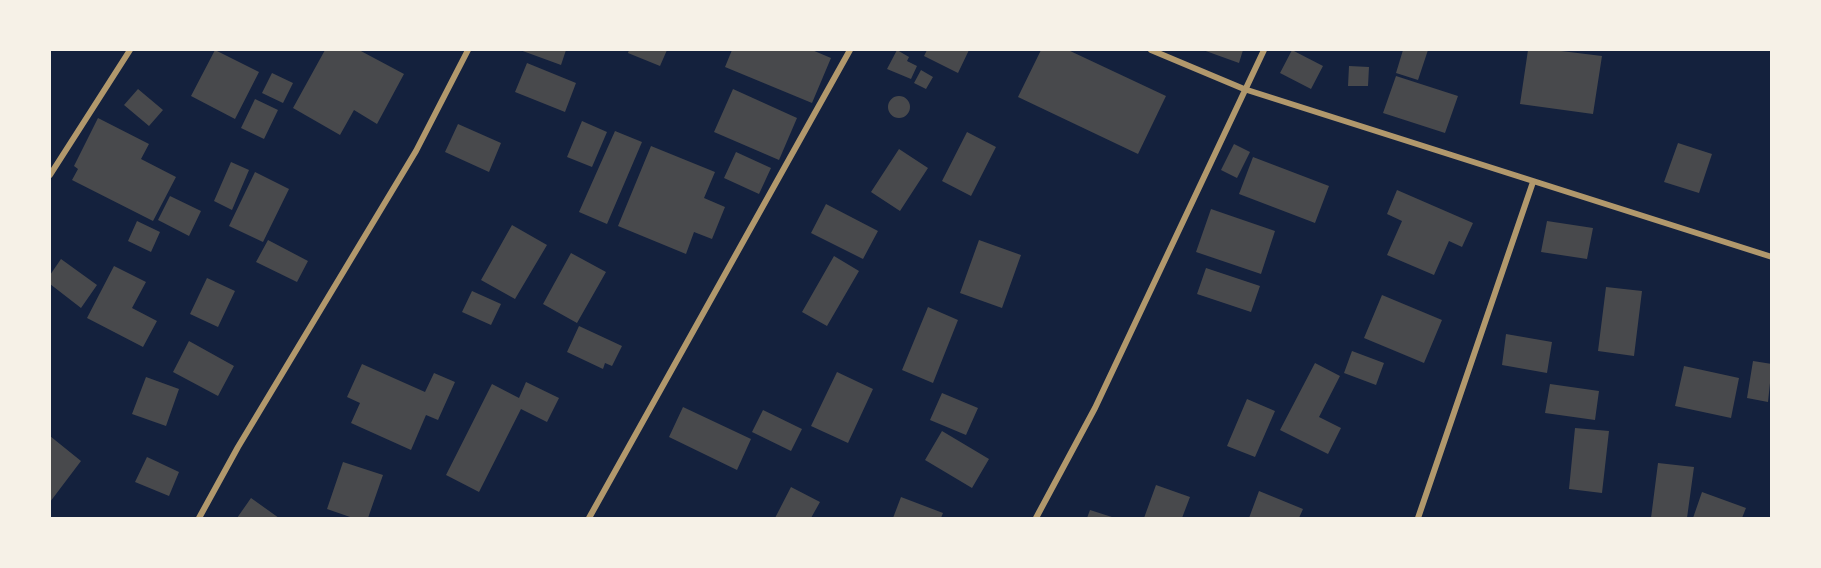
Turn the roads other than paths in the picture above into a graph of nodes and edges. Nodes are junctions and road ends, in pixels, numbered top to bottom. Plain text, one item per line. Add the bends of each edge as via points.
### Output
1 (130, 50) edge
2 (468, 50) edge
3 (850, 50) edge
4 (1150, 50) edge
5 (1264, 50) edge
6 (1244, 89) junction
7 (50, 175) edge
8 (1533, 182) junction
9 (1772, 257) edge
10 (199, 519) edge
11 (589, 519) edge
12 (1036, 519) edge
13 (1418, 519) edge

1 - 7 street
2 - 10 street via 416,151
3 - 11 street
4 - 6 street
5 - 6 street
6 - 8 street
6 - 12 street via 1095,408
8 - 9 street
8 - 13 street

